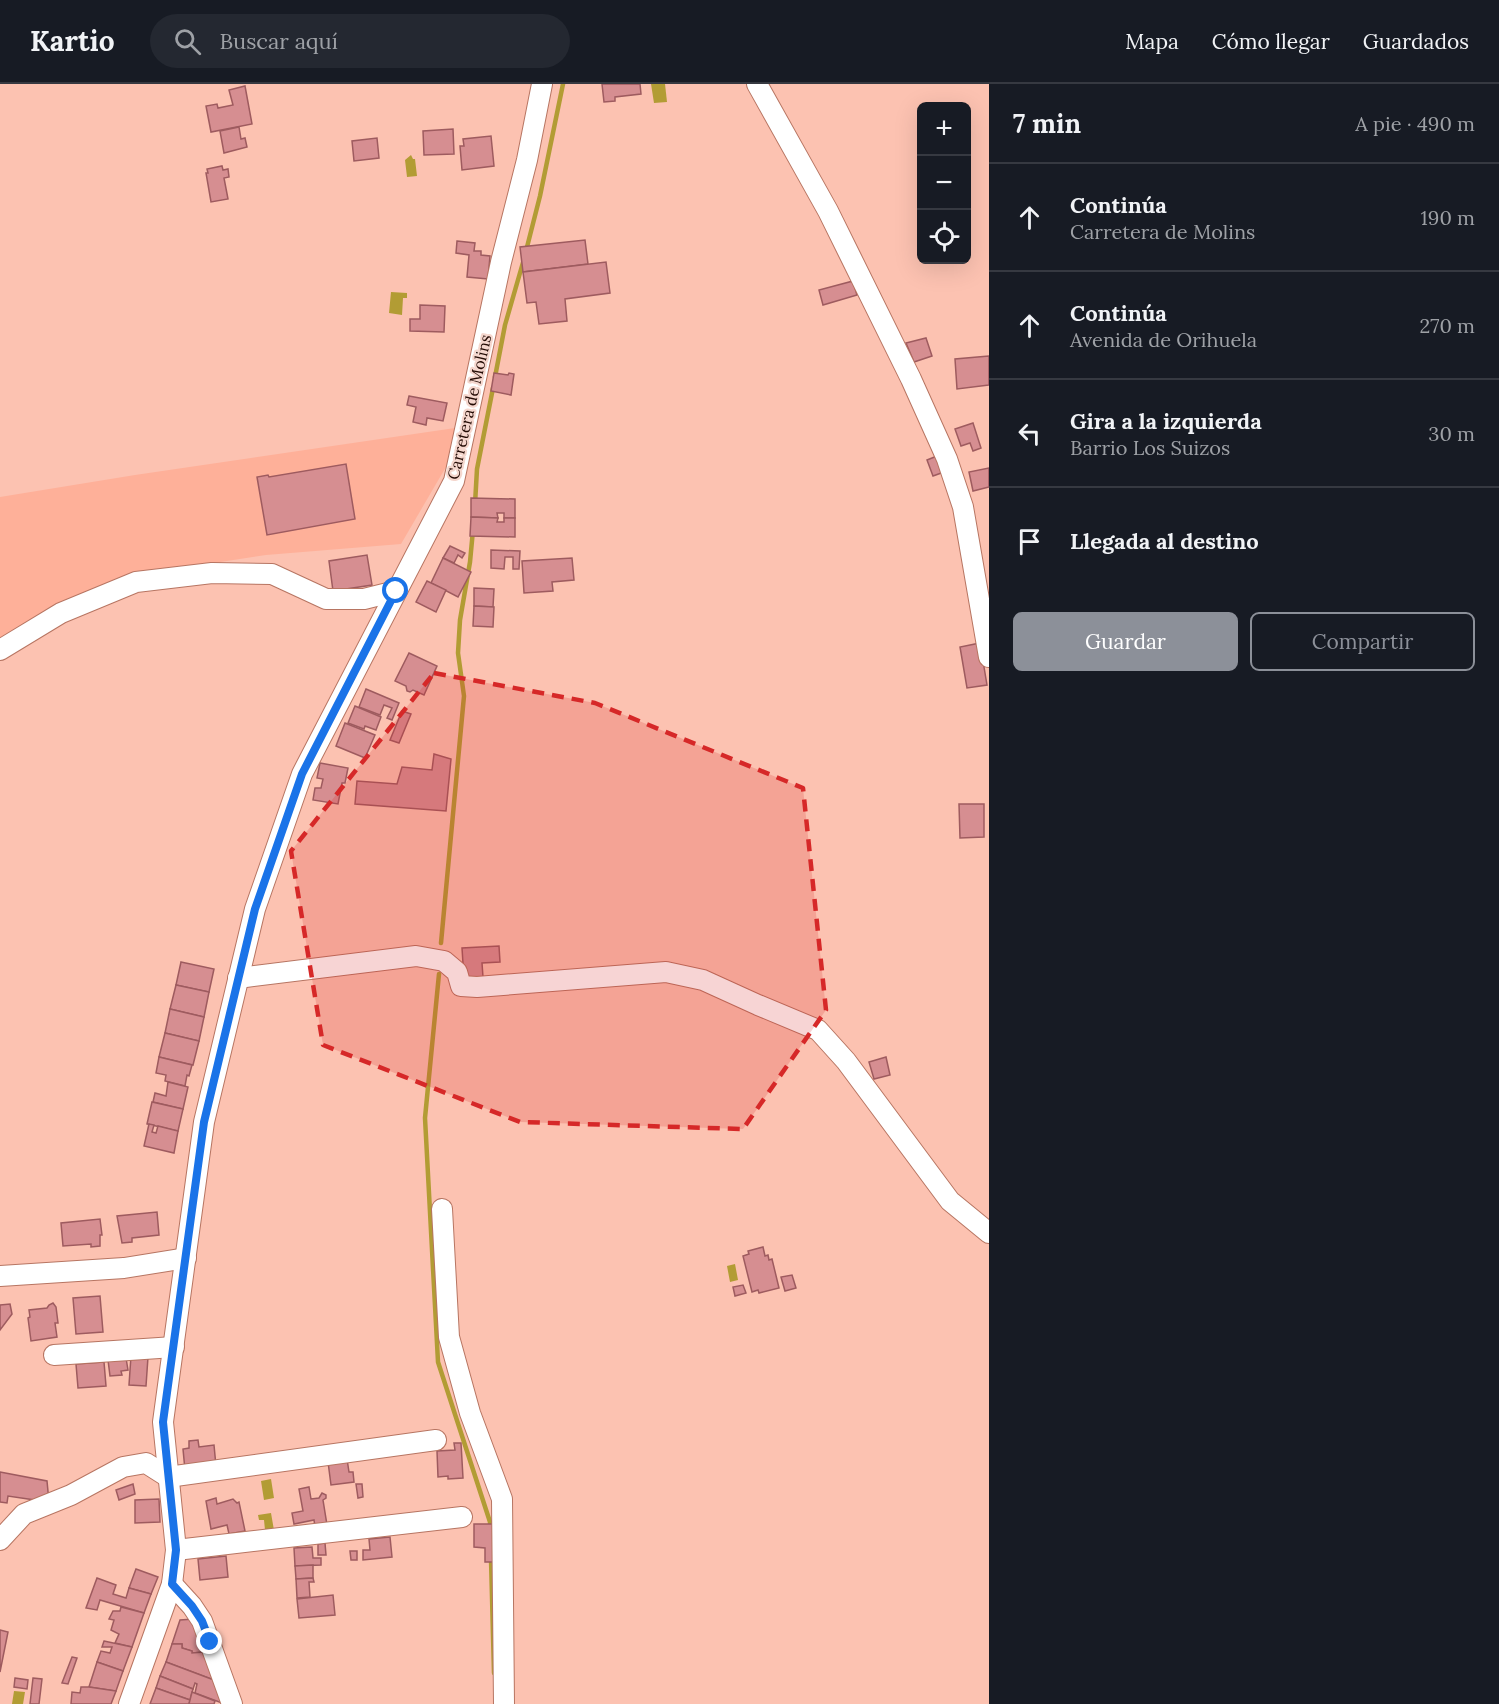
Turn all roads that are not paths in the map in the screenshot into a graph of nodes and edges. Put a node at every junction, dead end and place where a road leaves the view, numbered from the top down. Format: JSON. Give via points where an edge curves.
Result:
{"nodes":[{"id":1,"x":542,"y":84,"type":"edge"},
{"id":2,"x":757,"y":84,"type":"edge"},
{"id":3,"x":396,"y":591,"type":"junction"},
{"id":4,"x":0,"y":650,"type":"edge"},
{"id":5,"x":989,"y":657,"type":"edge"},
{"id":6,"x":238,"y":978,"type":"junction"},
{"id":7,"x":442,"y":1209,"type":"dead end"},
{"id":8,"x":989,"y":1233,"type":"edge"},
{"id":9,"x":186,"y":1258,"type":"junction"},
{"id":10,"x":0,"y":1276,"type":"edge"},
{"id":11,"x":174,"y":1347,"type":"junction"},
{"id":12,"x":54,"y":1355,"type":"dead end"},
{"id":13,"x":436,"y":1440,"type":"dead end"},
{"id":14,"x":168,"y":1477,"type":"junction"},
{"id":15,"x":462,"y":1517,"type":"dead end"},
{"id":16,"x":0,"y":1540,"type":"edge"},
{"id":17,"x":176,"y":1550,"type":"junction"},
{"id":18,"x":172,"y":1584,"type":"junction"},
{"id":19,"x":129,"y":1704,"type":"edge"},
{"id":20,"x":232,"y":1704,"type":"edge"},
{"id":21,"x":504,"y":1704,"type":"edge"}],
"edges":[{"from":1,"to":3,"type":"street","name":"Carretera de Molins","via":[[454,481]]},
{"from":2,"to":5,"type":"street","via":[[828,211],[947,459],[963,507]]},
{"from":3,"to":4,"type":"street","via":[[364,599],[326,599],[272,574],[212,573],[136,582],[61,613]]},
{"from":3,"to":6,"type":"street","name":"Carretera de Molins","via":[[302,774],[255,909]]},
{"from":6,"to":8,"type":"street","via":[[417,956],[444,961],[457,972],[461,986],[666,972],[703,980],[818,1030],[846,1061],[950,1201]]},
{"from":6,"to":9,"type":"street","name":"Carretera de Molins","via":[[204,1122]]},
{"from":7,"to":21,"type":"street","via":[[449,1337],[470,1413],[502,1499]]},
{"from":9,"to":10,"type":"street","via":[[124,1268]]},
{"from":9,"to":11,"type":"street","name":"Carretera de Molins"},
{"from":11,"to":12,"type":"street"},
{"from":11,"to":14,"type":"street","name":"Carretera de Molins","via":[[163,1422]]},
{"from":13,"to":14,"type":"street"},
{"from":14,"to":16,"type":"street","via":[[146,1463],[123,1467],[24,1515]]},
{"from":14,"to":17,"type":"street","name":"Carretera de Molins"},
{"from":15,"to":17,"type":"street"},
{"from":17,"to":18,"type":"street","name":"Carretera de Molins"},
{"from":18,"to":19,"type":"street","name":"Carretera de Molins"},
{"from":18,"to":20,"type":"street","via":[[202,1621]]}]}
